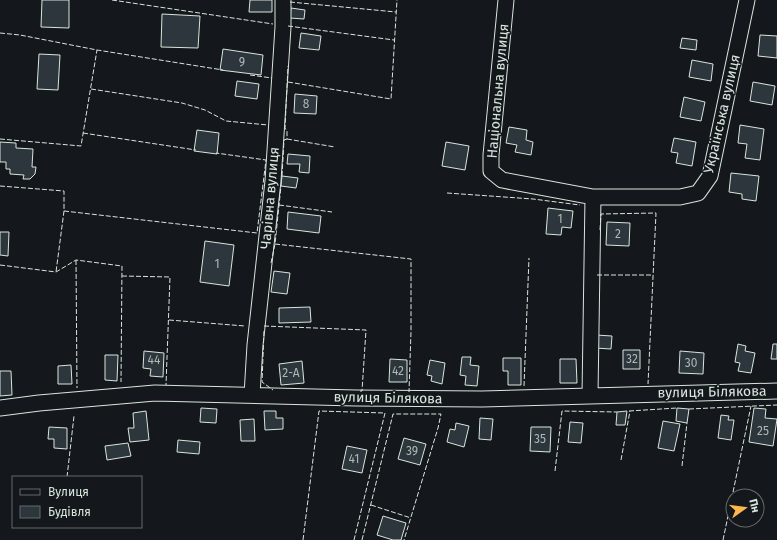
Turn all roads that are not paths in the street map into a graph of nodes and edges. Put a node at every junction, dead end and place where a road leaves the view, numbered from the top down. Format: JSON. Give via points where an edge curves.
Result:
{"nodes":[{"id":1,"x":283,"y":0,"type":"edge"},
{"id":2,"x":506,"y":0,"type":"edge"},
{"id":3,"x":747,"y":0,"type":"edge"},
{"id":4,"x":593,"y":197,"type":"junction"},
{"id":5,"x":777,"y":391,"type":"edge"},
{"id":6,"x":252,"y":395,"type":"junction"},
{"id":7,"x":590,"y":395,"type":"junction"},
{"id":8,"x":0,"y":408,"type":"edge"}],
"edges":[{"from":1,"to":6,"type":"street","name":"Чарівна вулиця","via":[[273,181]]},
{"from":2,"to":4,"type":"street","name":"Національна вулиця","via":[[491,171],[502,180]]},
{"from":3,"to":4,"type":"street","name":"Українська вулиця","via":[[710,176],[698,193],[680,197]]},
{"from":4,"to":7,"type":"street"},
{"from":5,"to":7,"type":"street","name":"вулиця Білякова"},
{"from":6,"to":7,"type":"street","name":"вулиця Білякова","via":[[482,399]]},
{"from":6,"to":8,"type":"street","name":"вулиця Білякова","via":[[155,393]]}]}
